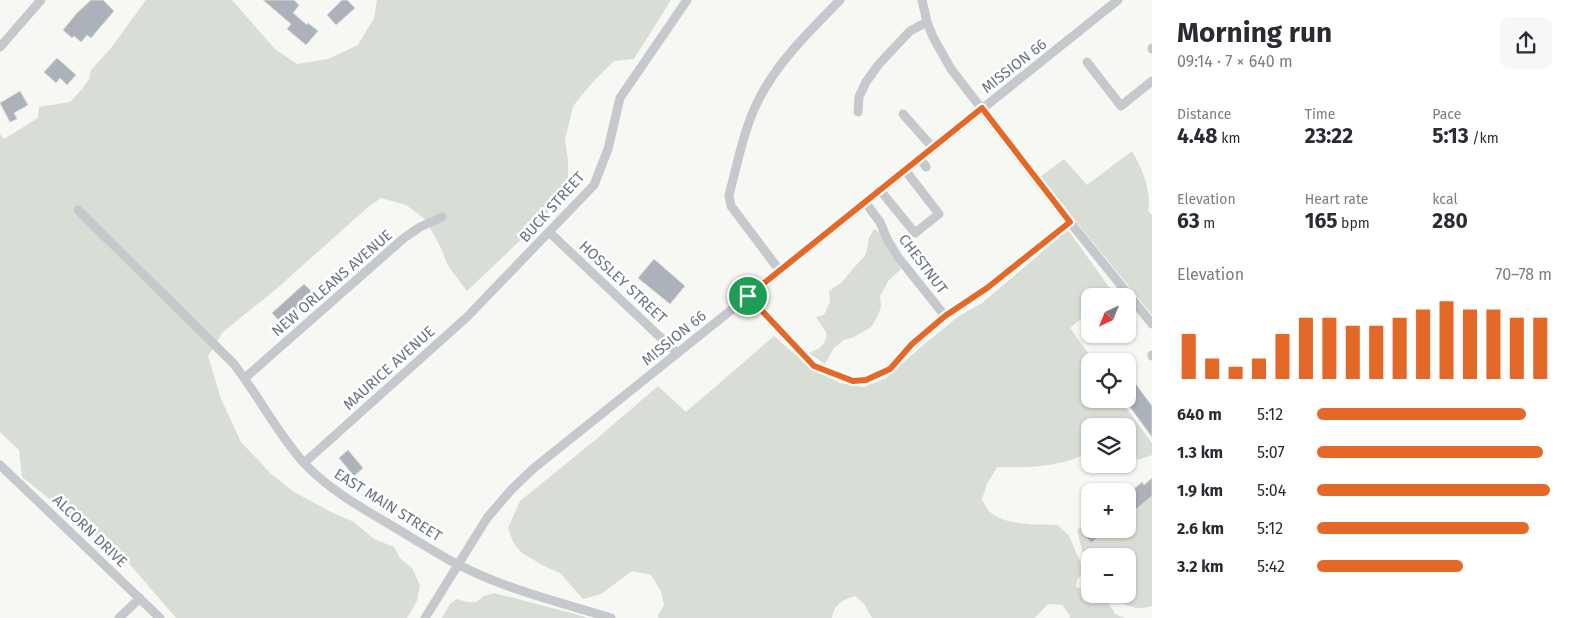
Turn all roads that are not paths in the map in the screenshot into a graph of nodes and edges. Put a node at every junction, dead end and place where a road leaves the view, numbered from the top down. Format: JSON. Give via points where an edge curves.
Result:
{"nodes":[{"id":1,"x":41,"y":0,"type":"edge"},
{"id":2,"x":686,"y":0,"type":"edge"},
{"id":3,"x":840,"y":0,"type":"edge"},
{"id":4,"x":922,"y":0,"type":"edge"},
{"id":5,"x":1118,"y":0,"type":"edge"},
{"id":6,"x":926,"y":22,"type":"junction"},
{"id":7,"x":0,"y":47,"type":"edge"},
{"id":8,"x":1087,"y":62,"type":"dead end"},
{"id":9,"x":1152,"y":81,"type":"edge"},
{"id":10,"x":982,"y":108,"type":"junction"},
{"id":11,"x":858,"y":112,"type":"dead end"},
{"id":12,"x":903,"y":114,"type":"dead end"},
{"id":13,"x":932,"y":148,"type":"junction"},
{"id":14,"x":920,"y":158,"type":"junction"},
{"id":15,"x":926,"y":167,"type":"dead end"},
{"id":16,"x":905,"y":170,"type":"junction"},
{"id":17,"x":880,"y":190,"type":"junction"},
{"id":18,"x":865,"y":202,"type":"junction"},
{"id":19,"x":78,"y":210,"type":"dead end"},
{"id":20,"x":442,"y":217,"type":"dead end"},
{"id":21,"x":1070,"y":222,"type":"junction"},
{"id":22,"x":549,"y":232,"type":"junction"},
{"id":23,"x":780,"y":271,"type":"junction"},
{"id":24,"x":491,"y":293,"type":"joint"},
{"id":25,"x":748,"y":296,"type":"junction"},
{"id":26,"x":945,"y":316,"type":"junction"},
{"id":27,"x":1152,"y":324,"type":"edge"},
{"id":28,"x":677,"y":353,"type":"junction"},
{"id":29,"x":245,"y":378,"type":"junction"},
{"id":30,"x":304,"y":463,"type":"junction"},
{"id":31,"x":0,"y":465,"type":"edge"},
{"id":32,"x":457,"y":564,"type":"junction"},
{"id":33,"x":140,"y":598,"type":"junction"},
{"id":34,"x":119,"y":618,"type":"edge"},
{"id":35,"x":160,"y":618,"type":"edge"},
{"id":36,"x":425,"y":618,"type":"edge"},
{"id":37,"x":611,"y":618,"type":"edge"}],
"edges":[{"from":1,"to":7,"type":"street"},
{"from":2,"to":22,"type":"street","name":"BUCK STREET","via":[[620,98],[608,149],[594,185]]},
{"from":3,"to":23,"type":"street","via":[[787,55],[760,97],[747,129],[729,195],[730,206]]},
{"from":4,"to":6,"type":"street"},
{"from":5,"to":10,"type":"street","name":"MISSION 66"},
{"from":6,"to":10,"type":"street","via":[[951,69]]},
{"from":6,"to":11,"type":"street","via":[[910,31],[879,64],[859,96]]},
{"from":8,"to":9,"type":"street","via":[[1121,106]]},
{"from":10,"to":13,"type":"street","name":"MISSION 66","via":[[959,133]]},
{"from":10,"to":21,"type":"street"},
{"from":12,"to":13,"type":"street"},
{"from":13,"to":14,"type":"street","name":"MISSION 66"},
{"from":14,"to":15,"type":"street"},
{"from":14,"to":16,"type":"street","name":"MISSION 66"},
{"from":16,"to":17,"type":"street","name":"MISSION 66"},
{"from":16,"to":17,"type":"street","via":[[939,214],[915,233]]},
{"from":17,"to":18,"type":"street","name":"MISSION 66"},
{"from":18,"to":23,"type":"street","name":"MISSION 66"},
{"from":18,"to":26,"type":"street","name":"CHESTNUT","via":[[880,222],[898,257]]},
{"from":19,"to":29,"type":"street","name":"EAST MAIN STREET"},
{"from":20,"to":29,"type":"street","name":"NEW ORLEANS AVENUE","via":[[404,238]]},
{"from":21,"to":26,"type":"street","via":[[987,288]]},
{"from":21,"to":27,"type":"street"},
{"from":22,"to":24,"type":"street","name":"BUCK STREET"},
{"from":22,"to":28,"type":"street","name":"HOSSLEY STREET"},
{"from":23,"to":25,"type":"street","name":"MISSION 66"},
{"from":24,"to":30,"type":"street","name":"MAURICE AVENUE"},
{"from":25,"to":26,"type":"street","via":[[814,366],[853,381],[866,380],[890,369],[912,344]]},
{"from":25,"to":28,"type":"street","name":"MISSION 66"},
{"from":28,"to":32,"type":"street","name":"MISSION 66","via":[[521,479],[495,507]]},
{"from":29,"to":30,"type":"street","name":"EAST MAIN STREET"},
{"from":30,"to":32,"type":"street","name":"EAST MAIN STREET","via":[[359,507]]},
{"from":31,"to":33,"type":"street","name":"ALCORN DRIVE"},
{"from":32,"to":36,"type":"street","name":"MISSION 66"},
{"from":32,"to":37,"type":"street","name":"EAST MAIN STREET","via":[[516,589]]},
{"from":33,"to":34,"type":"street"},
{"from":33,"to":35,"type":"street","name":"ALCORN DRIVE"}]}
